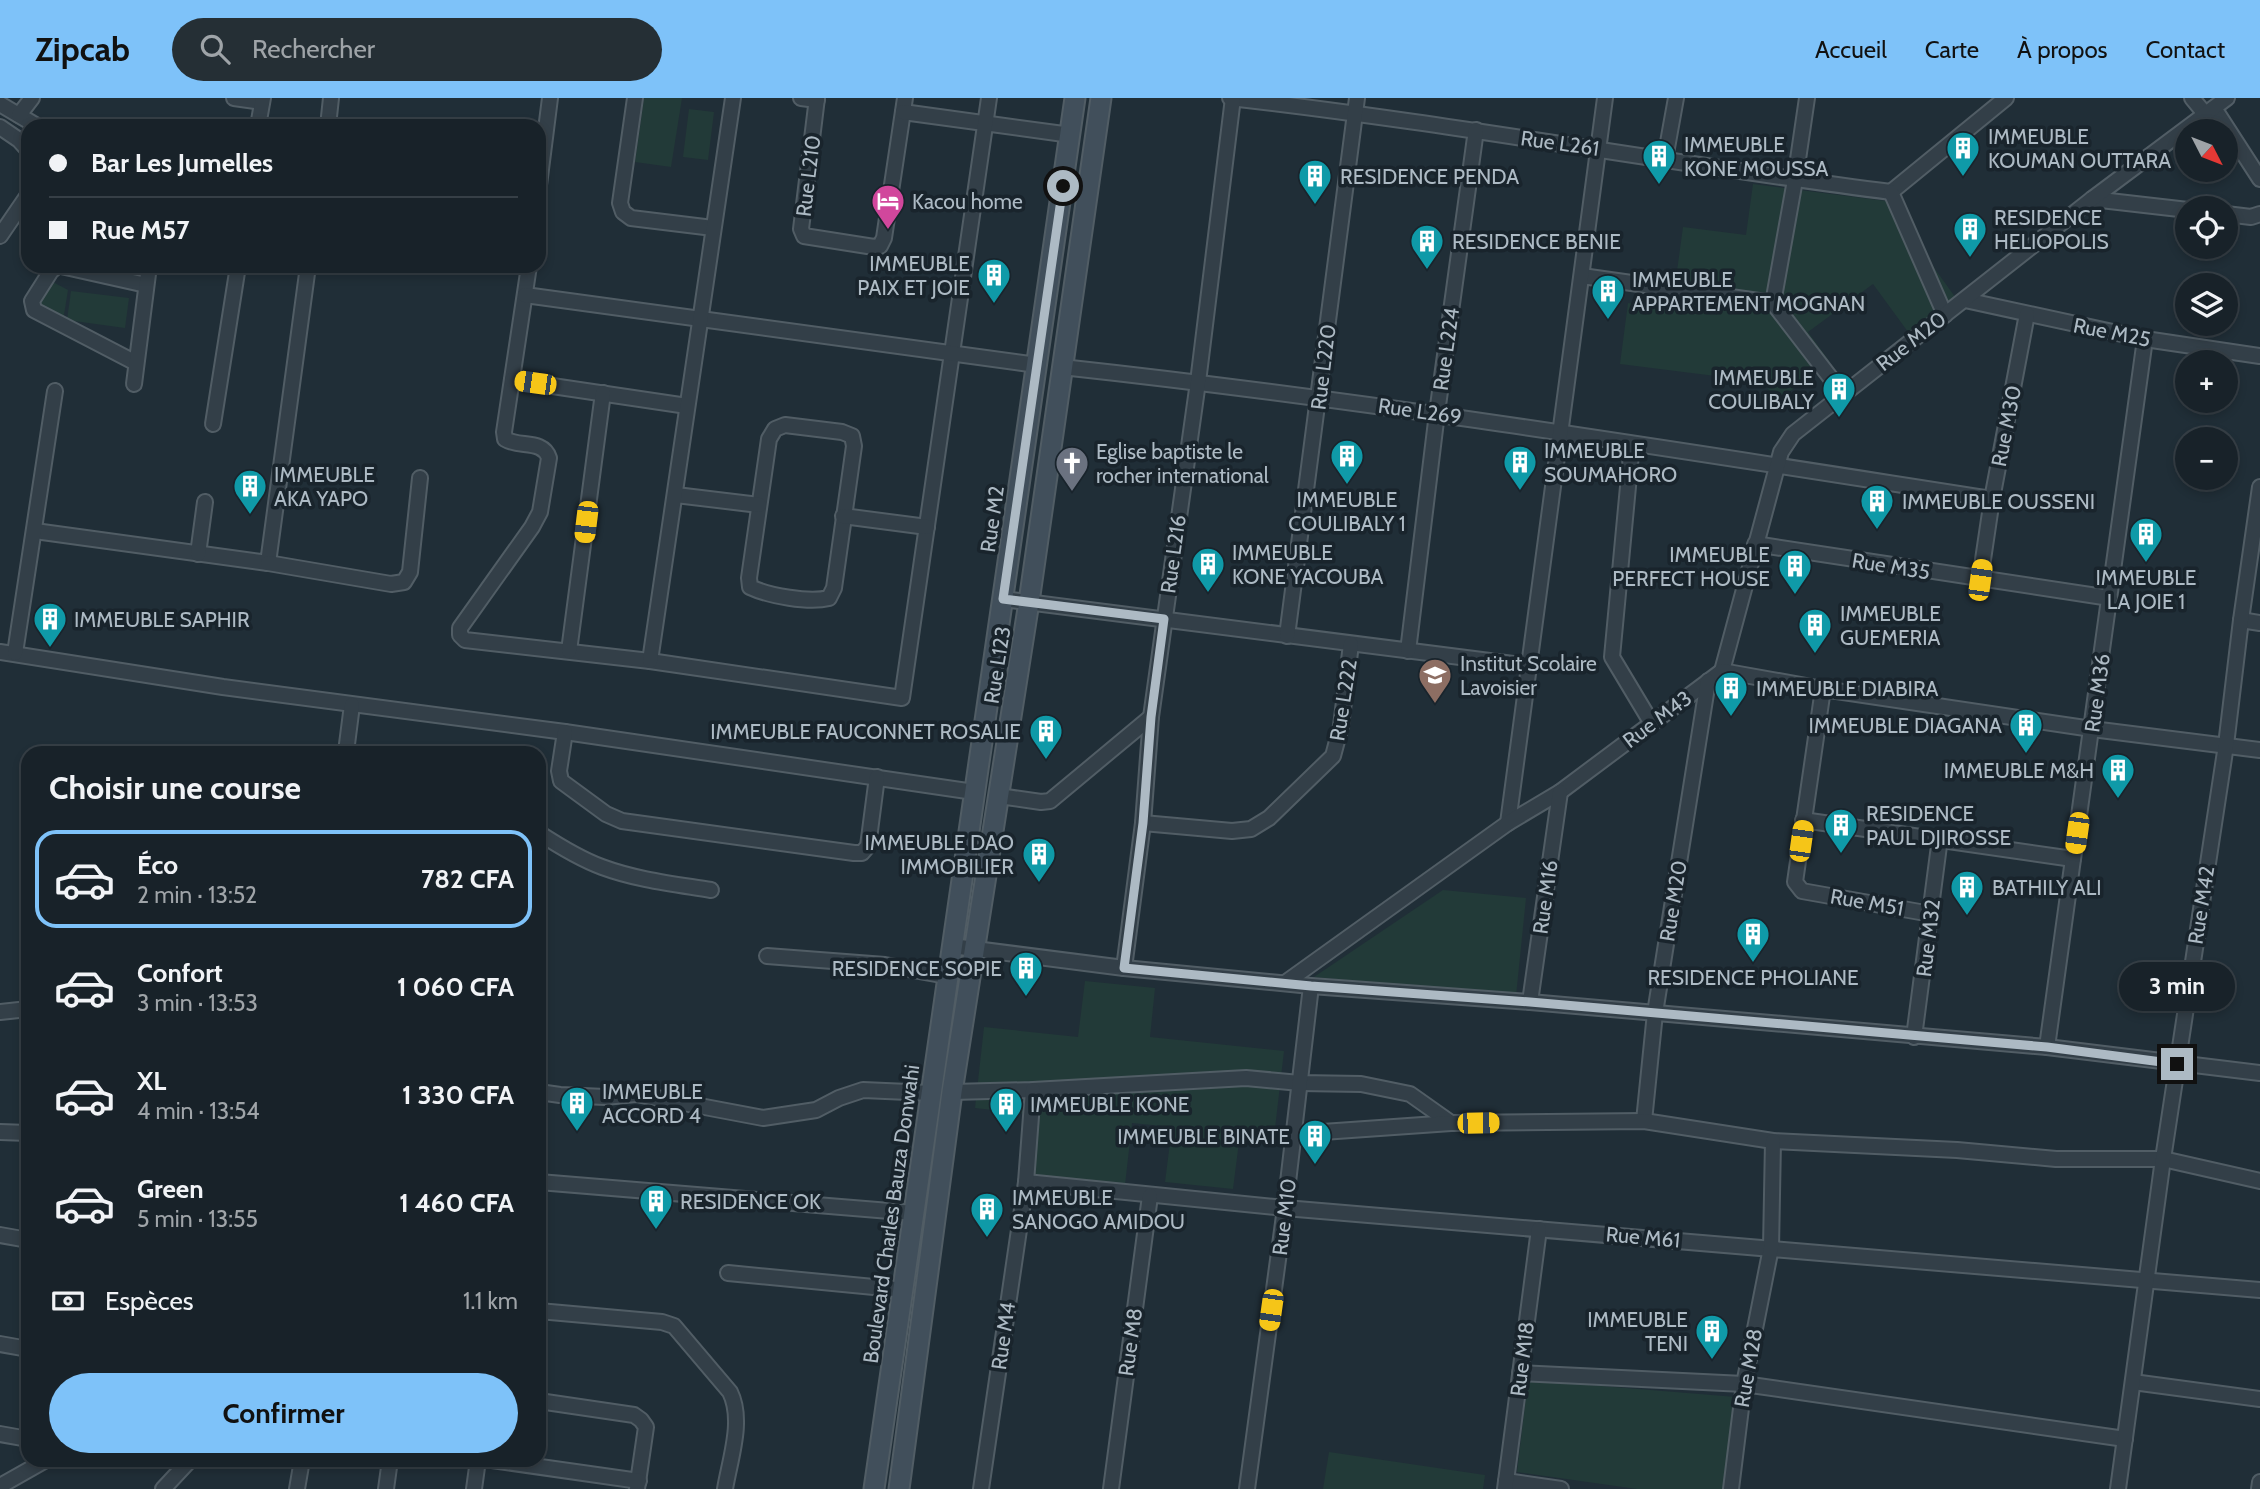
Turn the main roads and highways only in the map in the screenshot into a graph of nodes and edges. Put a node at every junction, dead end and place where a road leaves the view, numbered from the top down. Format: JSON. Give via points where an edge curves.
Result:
{"nodes":[{"id":1,"x":1075,"y":98,"type":"edge"},
{"id":2,"x":1101,"y":98,"type":"edge"},
{"id":3,"x":952,"y":946,"type":"joint"},
{"id":4,"x":976,"y":948,"type":"joint"},
{"id":5,"x":874,"y":1489,"type":"edge"},
{"id":6,"x":899,"y":1489,"type":"edge"}],
"edges":[{"from":1,"to":3,"type":"main road","name":"Rue M2"},
{"from":2,"to":4,"type":"main road","name":"Rue L123"},
{"from":3,"to":5,"type":"main road","name":"Boulevard Charles Bauza Donwahi"},
{"from":4,"to":6,"type":"main road","name":"Boulevard Charles Bauza Donwahi"}]}
